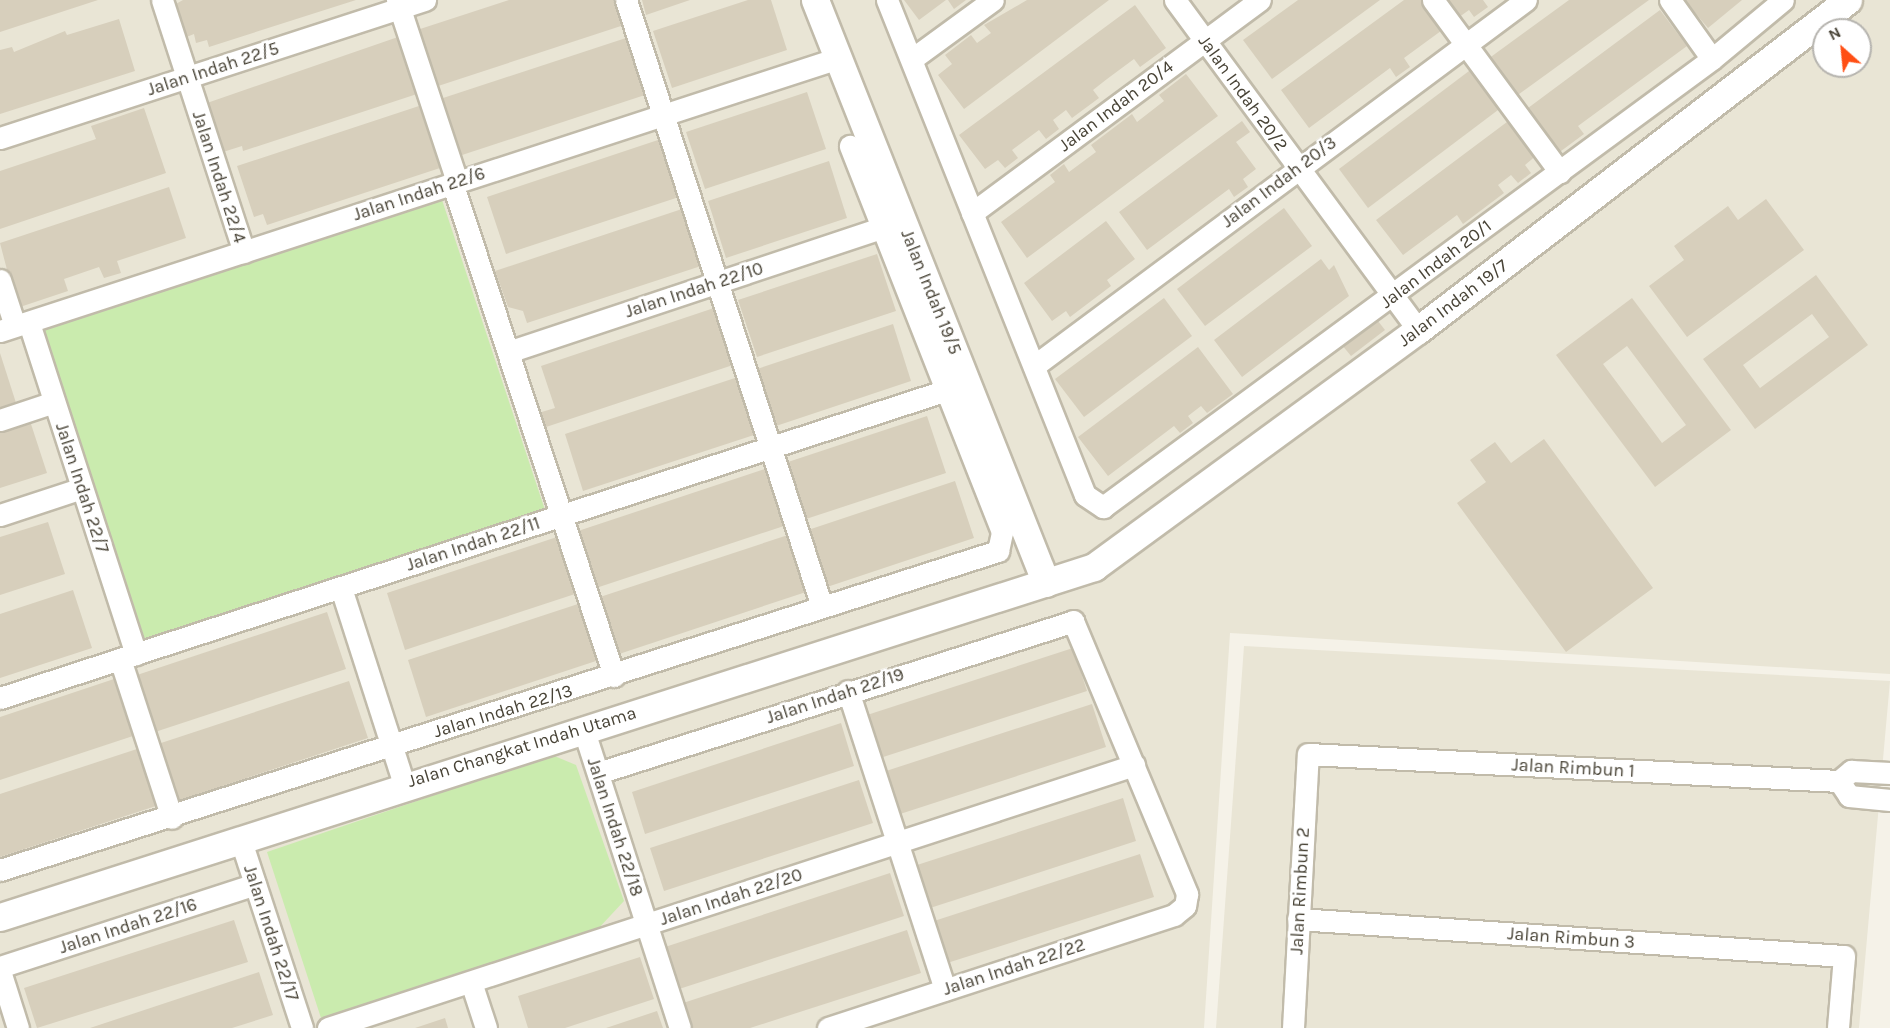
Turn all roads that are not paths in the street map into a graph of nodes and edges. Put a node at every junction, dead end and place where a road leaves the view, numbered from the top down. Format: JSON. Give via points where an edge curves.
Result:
{"nodes":[{"id":1,"x":162,"y":0,"type":"edge"},
{"id":2,"x":425,"y":0,"type":"edge"},
{"id":3,"x":626,"y":0,"type":"edge"},
{"id":4,"x":815,"y":0,"type":"edge"},
{"id":5,"x":887,"y":0,"type":"edge"},
{"id":6,"x":993,"y":0,"type":"edge"},
{"id":7,"x":1175,"y":0,"type":"edge"},
{"id":8,"x":1260,"y":0,"type":"edge"},
{"id":9,"x":1433,"y":0,"type":"edge"},
{"id":10,"x":1526,"y":0,"type":"edge"},
{"id":11,"x":1670,"y":0,"type":"edge"},
{"id":12,"x":1783,"y":0,"type":"edge"},
{"id":13,"x":1848,"y":0,"type":"edge"},
{"id":14,"x":398,"y":4,"type":"edge"},
{"id":15,"x":1205,"y":41,"type":"junction"},
{"id":16,"x":1465,"y":46,"type":"junction"},
{"id":17,"x":838,"y":58,"type":"junction"},
{"id":18,"x":1712,"y":58,"type":"junction"},
{"id":19,"x":912,"y":59,"type":"junction"},
{"id":20,"x":187,"y":77,"type":"junction"},
{"id":21,"x":664,"y":115,"type":"junction"},
{"id":22,"x":0,"y":138,"type":"edge"},
{"id":23,"x":850,"y":147,"type":"dead end"},
{"id":24,"x":1298,"y":168,"type":"junction"},
{"id":25,"x":1560,"y":172,"type":"junction"},
{"id":26,"x":454,"y":182,"type":"junction"},
{"id":27,"x":972,"y":213,"type":"junction"},
{"id":28,"x":881,"y":228,"type":"junction"},
{"id":29,"x":244,"y":252,"type":"junction"},
{"id":30,"x":0,"y":280,"type":"edge"},
{"id":31,"x":717,"y":281,"type":"junction"},
{"id":32,"x":1393,"y":296,"type":"junction"},
{"id":33,"x":15,"y":327,"type":"edge"},
{"id":34,"x":1418,"y":330,"type":"junction"},
{"id":35,"x":508,"y":352,"type":"junction"},
{"id":36,"x":1034,"y":366,"type":"junction"},
{"id":37,"x":946,"y":390,"type":"junction"},
{"id":38,"x":54,"y":402,"type":"junction"},
{"id":39,"x":0,"y":420,"type":"edge"},
{"id":40,"x":770,"y":447,"type":"junction"},
{"id":41,"x":82,"y":488,"type":"junction"},
{"id":42,"x":0,"y":515,"type":"edge"},
{"id":43,"x":561,"y":516,"type":"junction"},
{"id":44,"x":1046,"y":583,"type":"junction"},
{"id":45,"x":341,"y":588,"type":"junction"},
{"id":46,"x":822,"y":607,"type":"junction"},
{"id":47,"x":128,"y":656,"type":"junction"},
{"id":48,"x":614,"y":676,"type":"junction"},
{"id":49,"x":848,"y":692,"type":"junction"},
{"id":50,"x":0,"y":698,"type":"edge"},
{"id":51,"x":583,"y":728,"type":"junction"},
{"id":52,"x":392,"y":746,"type":"junction"},
{"id":53,"x":1308,"y":754,"type":"joint"},
{"id":54,"x":1134,"y":765,"type":"junction"},
{"id":55,"x":598,"y":773,"type":"junction"},
{"id":56,"x":1890,"y":773,"type":"edge"},
{"id":57,"x":1839,"y":781,"type":"junction"},
{"id":58,"x":404,"y":784,"type":"junction"},
{"id":59,"x":1890,"y":800,"type":"edge"},
{"id":60,"x":172,"y":818,"type":"junction"},
{"id":61,"x":240,"y":838,"type":"junction"},
{"id":62,"x":897,"y":842,"type":"junction"},
{"id":63,"x":0,"y":870,"type":"edge"},
{"id":64,"x":255,"y":884,"type":"junction"},
{"id":65,"x":0,"y":916,"type":"edge"},
{"id":66,"x":1298,"y":919,"type":"junction"},
{"id":67,"x":647,"y":924,"type":"junction"},
{"id":68,"x":0,"y":969,"type":"edge"},
{"id":69,"x":471,"y":982,"type":"junction"},
{"id":70,"x":945,"y":990,"type":"junction"},
{"id":71,"x":18,"y":1028,"type":"edge"},
{"id":72,"x":302,"y":1028,"type":"edge"},
{"id":73,"x":328,"y":1028,"type":"edge"},
{"id":74,"x":486,"y":1028,"type":"edge"},
{"id":75,"x":680,"y":1028,"type":"edge"},
{"id":76,"x":828,"y":1028,"type":"edge"},
{"id":77,"x":1293,"y":1028,"type":"edge"},
{"id":78,"x":1838,"y":1028,"type":"edge"}],
"edges":[{"from":1,"to":20,"type":"street","name":"Jalan Indah 22/4"},
{"from":2,"to":14,"type":"street","name":"Jalan Indah 22/5"},
{"from":3,"to":21,"type":"street"},
{"from":4,"to":17,"type":"street","name":"Jalan Indah 19/5"},
{"from":5,"to":19,"type":"street"},
{"from":6,"to":19,"type":"street"},
{"from":7,"to":15,"type":"street","name":"Jalan Indah 20/2"},
{"from":8,"to":15,"type":"street","name":"Jalan Indah 20/4"},
{"from":9,"to":16,"type":"street"},
{"from":10,"to":16,"type":"street","name":"Jalan Indah 20/3"},
{"from":11,"to":18,"type":"street"},
{"from":12,"to":18,"type":"street","name":"Jalan Indah 20/1"},
{"from":13,"to":34,"type":"street","name":"Jalan Indah 19/7"},
{"from":14,"to":20,"type":"street","name":"Jalan Indah 22/5"},
{"from":14,"to":26,"type":"street"},
{"from":15,"to":24,"type":"street","name":"Jalan Indah 20/2"},
{"from":15,"to":27,"type":"street","name":"Jalan Indah 20/4"},
{"from":16,"to":24,"type":"street","name":"Jalan Indah 20/3"},
{"from":16,"to":25,"type":"street"},
{"from":17,"to":21,"type":"street","name":"Jalan Indah 22/6"},
{"from":17,"to":44,"type":"street","name":"Jalan Indah 19/5"},
{"from":18,"to":25,"type":"street","name":"Jalan Indah 20/1"},
{"from":19,"to":27,"type":"street"},
{"from":20,"to":22,"type":"street","name":"Jalan Indah 22/5"},
{"from":20,"to":29,"type":"street","name":"Jalan Indah 22/4"},
{"from":21,"to":26,"type":"street","name":"Jalan Indah 22/6"},
{"from":21,"to":31,"type":"street"},
{"from":23,"to":28,"type":"street"},
{"from":24,"to":32,"type":"street","name":"Jalan Indah 20/2"},
{"from":24,"to":36,"type":"street","name":"Jalan Indah 20/3"},
{"from":25,"to":32,"type":"street","name":"Jalan Indah 20/1"},
{"from":26,"to":29,"type":"street","name":"Jalan Indah 22/6"},
{"from":26,"to":35,"type":"street"},
{"from":27,"to":36,"type":"street"},
{"from":28,"to":31,"type":"street","name":"Jalan Indah 22/10"},
{"from":28,"to":37,"type":"street"},
{"from":29,"to":33,"type":"street","name":"Jalan Indah 22/6"},
{"from":30,"to":33,"type":"street","name":"Jalan Indah 22/7"},
{"from":31,"to":35,"type":"street","name":"Jalan Indah 22/10"},
{"from":31,"to":40,"type":"street"},
{"from":32,"to":34,"type":"street","name":"Jalan Indah 20/2"},
{"from":32,"to":36,"type":"street","name":"Jalan Indah 20/1","via":[[1111,505],[1096,507],[1085,495]]},
{"from":33,"to":38,"type":"street","name":"Jalan Indah 22/7"},
{"from":34,"to":44,"type":"street","name":"Jalan Indah 19/7","via":[[1113,557]]},
{"from":35,"to":43,"type":"street"},
{"from":37,"to":40,"type":"street","name":"Jalan Indah 22/11"},
{"from":37,"to":46,"type":"street","name":"Jalan Indah 22/13","via":[[1003,546]]},
{"from":38,"to":39,"type":"street"},
{"from":38,"to":41,"type":"street","name":"Jalan Indah 22/7"},
{"from":40,"to":43,"type":"street","name":"Jalan Indah 22/11"},
{"from":40,"to":46,"type":"street"},
{"from":41,"to":42,"type":"street"},
{"from":41,"to":47,"type":"street","name":"Jalan Indah 22/7"},
{"from":43,"to":45,"type":"street","name":"Jalan Indah 22/11"},
{"from":43,"to":48,"type":"street"},
{"from":44,"to":51,"type":"street","name":"Jalan Changkat Indah Utama"},
{"from":45,"to":47,"type":"street","name":"Jalan Indah 22/11"},
{"from":45,"to":52,"type":"street"},
{"from":46,"to":48,"type":"street","name":"Jalan Indah 22/13"},
{"from":47,"to":50,"type":"street","name":"Jalan Indah 22/11"},
{"from":47,"to":60,"type":"street","name":"Jalan Indah 22/7"},
{"from":48,"to":52,"type":"street","name":"Jalan Indah 22/13"},
{"from":49,"to":54,"type":"street","name":"Jalan Indah 22/19","via":[[1073,621]]},
{"from":49,"to":55,"type":"street","name":"Jalan Indah 22/19"},
{"from":49,"to":62,"type":"street"},
{"from":51,"to":55,"type":"street","name":"Jalan Indah 22/18"},
{"from":51,"to":58,"type":"street","name":"Jalan Changkat Indah Utama"},
{"from":52,"to":58,"type":"street"},
{"from":52,"to":60,"type":"street","name":"Jalan Indah 22/13"},
{"from":53,"to":57,"type":"street","name":"Jalan Rimbun 1"},
{"from":53,"to":66,"type":"street","name":"Jalan Rimbun 2"},
{"from":54,"to":62,"type":"street","name":"Jalan Indah 22/20"},
{"from":54,"to":70,"type":"street","name":"Jalan Indah 22/22","via":[[1187,894],[1185,906],[1174,915]]},
{"from":55,"to":67,"type":"street","name":"Jalan Indah 22/18"},
{"from":56,"to":57,"type":"street","via":[[1851,771]]},
{"from":57,"to":59,"type":"street","via":[[1849,796]]},
{"from":58,"to":61,"type":"street","name":"Jalan Changkat Indah Utama"},
{"from":60,"to":63,"type":"street","name":"Jalan Indah 22/13"},
{"from":61,"to":64,"type":"street","name":"Jalan Indah 22/17"},
{"from":61,"to":65,"type":"street","name":"Jalan Changkat Indah Utama"},
{"from":62,"to":67,"type":"street","name":"Jalan Indah 22/20"},
{"from":62,"to":70,"type":"street"},
{"from":64,"to":68,"type":"street","name":"Jalan Indah 22/16"},
{"from":64,"to":72,"type":"street","name":"Jalan Indah 22/17"},
{"from":66,"to":77,"type":"street","name":"Jalan Rimbun 2"},
{"from":66,"to":78,"type":"street","name":"Jalan Rimbun 3","via":[[1844,956]]},
{"from":67,"to":69,"type":"street","name":"Jalan Indah 22/20"},
{"from":67,"to":75,"type":"street","name":"Jalan Indah 22/18"},
{"from":68,"to":71,"type":"street"},
{"from":69,"to":73,"type":"street","name":"Jalan Indah 22/20"},
{"from":69,"to":74,"type":"street"},
{"from":70,"to":76,"type":"street","name":"Jalan Indah 22/22"}]}
